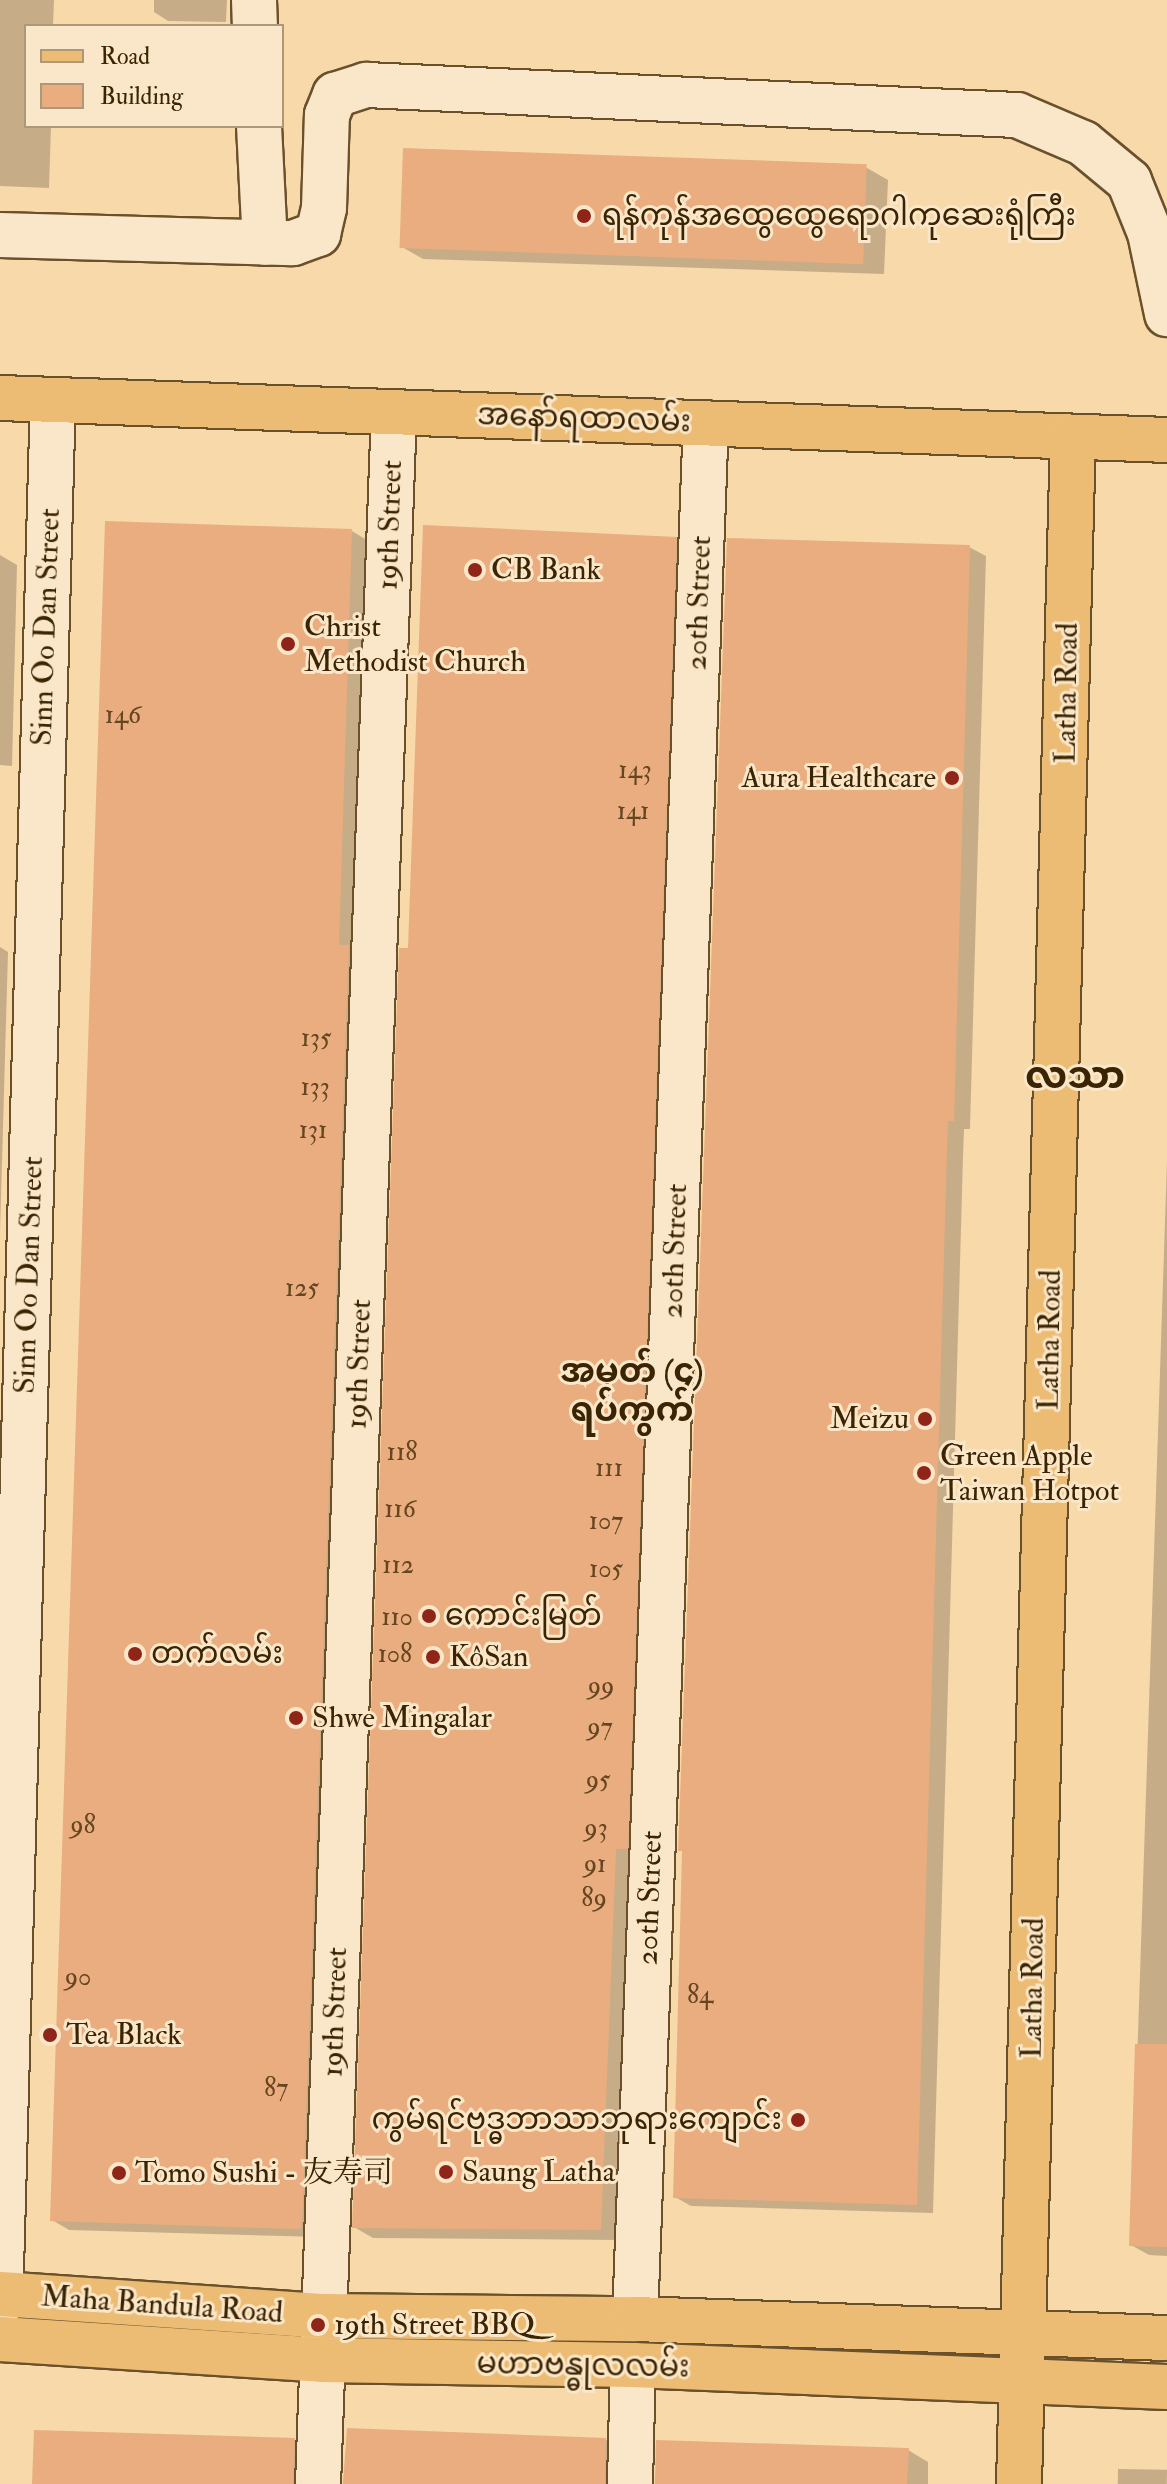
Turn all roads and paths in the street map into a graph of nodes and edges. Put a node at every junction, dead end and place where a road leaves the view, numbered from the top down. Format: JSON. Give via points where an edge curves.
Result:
{"nodes":[{"id":1,"x":254,"y":0,"type":"edge"},
{"id":2,"x":255,"y":24,"type":"edge"},
{"id":3,"x":259,"y":128,"type":"edge"},
{"id":4,"x":0,"y":235,"type":"edge"},
{"id":5,"x":265,"y":243,"type":"junction"},
{"id":6,"x":1167,"y":314,"type":"edge"},
{"id":7,"x":0,"y":398,"type":"edge"},
{"id":8,"x":53,"y":400,"type":"junction"},
{"id":9,"x":394,"y":412,"type":"junction"},
{"id":10,"x":706,"y":423,"type":"junction"},
{"id":11,"x":1073,"y":437,"type":"junction"},
{"id":12,"x":1167,"y":440,"type":"edge"},
{"id":13,"x":0,"y":2294,"type":"edge"},
{"id":14,"x":0,"y":2305,"type":"edge"},
{"id":15,"x":324,"y":2316,"type":"junction"},
{"id":16,"x":635,"y":2319,"type":"junction"},
{"id":17,"x":1024,"y":2331,"type":"junction"},
{"id":18,"x":1167,"y":2338,"type":"edge"},
{"id":19,"x":0,"y":2339,"type":"edge"},
{"id":20,"x":322,"y":2360,"type":"junction"},
{"id":21,"x":633,"y":2365,"type":"junction"},
{"id":22,"x":1024,"y":2384,"type":"junction"},
{"id":23,"x":1167,"y":2387,"type":"edge"},
{"id":24,"x":318,"y":2484,"type":"edge"},
{"id":25,"x":630,"y":2484,"type":"edge"},
{"id":26,"x":1019,"y":2484,"type":"edge"}],
"edges":[{"from":1,"to":2,"type":"street"},
{"from":3,"to":5,"type":"street"},
{"from":4,"to":5,"type":"street"},
{"from":5,"to":6,"type":"street","via":[[293,243],[318,234],[324,208],[327,115],[335,95],[366,85],[1017,115],[1083,143],[1129,181],[1150,233]]},
{"from":7,"to":8,"type":"main road","name":"အနော်ရထာလမ်း"},
{"from":8,"to":9,"type":"main road","name":"အနော်ရထာလမ်း"},
{"from":8,"to":13,"type":"street","name":"Sinn Oo Dan Street"},
{"from":9,"to":10,"type":"main road","name":"အနော်ရထာလမ်း"},
{"from":9,"to":15,"type":"street","name":"19th Street"},
{"from":10,"to":11,"type":"main road","name":"အနော်ရထာလမ်း"},
{"from":10,"to":16,"type":"street","name":"20th Street"},
{"from":11,"to":12,"type":"main road","name":"အနော်ရထာလမ်း"},
{"from":11,"to":17,"type":"main road","name":"Latha Road"},
{"from":13,"to":14,"type":"street"},
{"from":13,"to":15,"type":"main road","name":"Maha Bandula Road"},
{"from":15,"to":16,"type":"main road","name":"မဟာဗန္ဓုလလမ်း"},
{"from":15,"to":20,"type":"street","name":"19th Street"},
{"from":16,"to":17,"type":"main road","name":"မဟာဗန္ဓုလလမ်း"},
{"from":17,"to":18,"type":"main road","name":"မဟာဗန္ဓုလလမ်း"},
{"from":17,"to":22,"type":"main road","name":"Latha Road"},
{"from":19,"to":20,"type":"main road","name":"မဟာဗန္ဓုလလမ်း"},
{"from":20,"to":21,"type":"main road","name":"မဟာဗန္ဓုလလမ်း"},
{"from":20,"to":24,"type":"street"},
{"from":21,"to":22,"type":"main road","name":"မဟာဗန္ဓုလလမ်း"},
{"from":21,"to":25,"type":"street"},
{"from":22,"to":23,"type":"main road","name":"မဟာဗန္ဓုလလမ်း"},
{"from":22,"to":26,"type":"main road","name":"Latha Road"}]}
